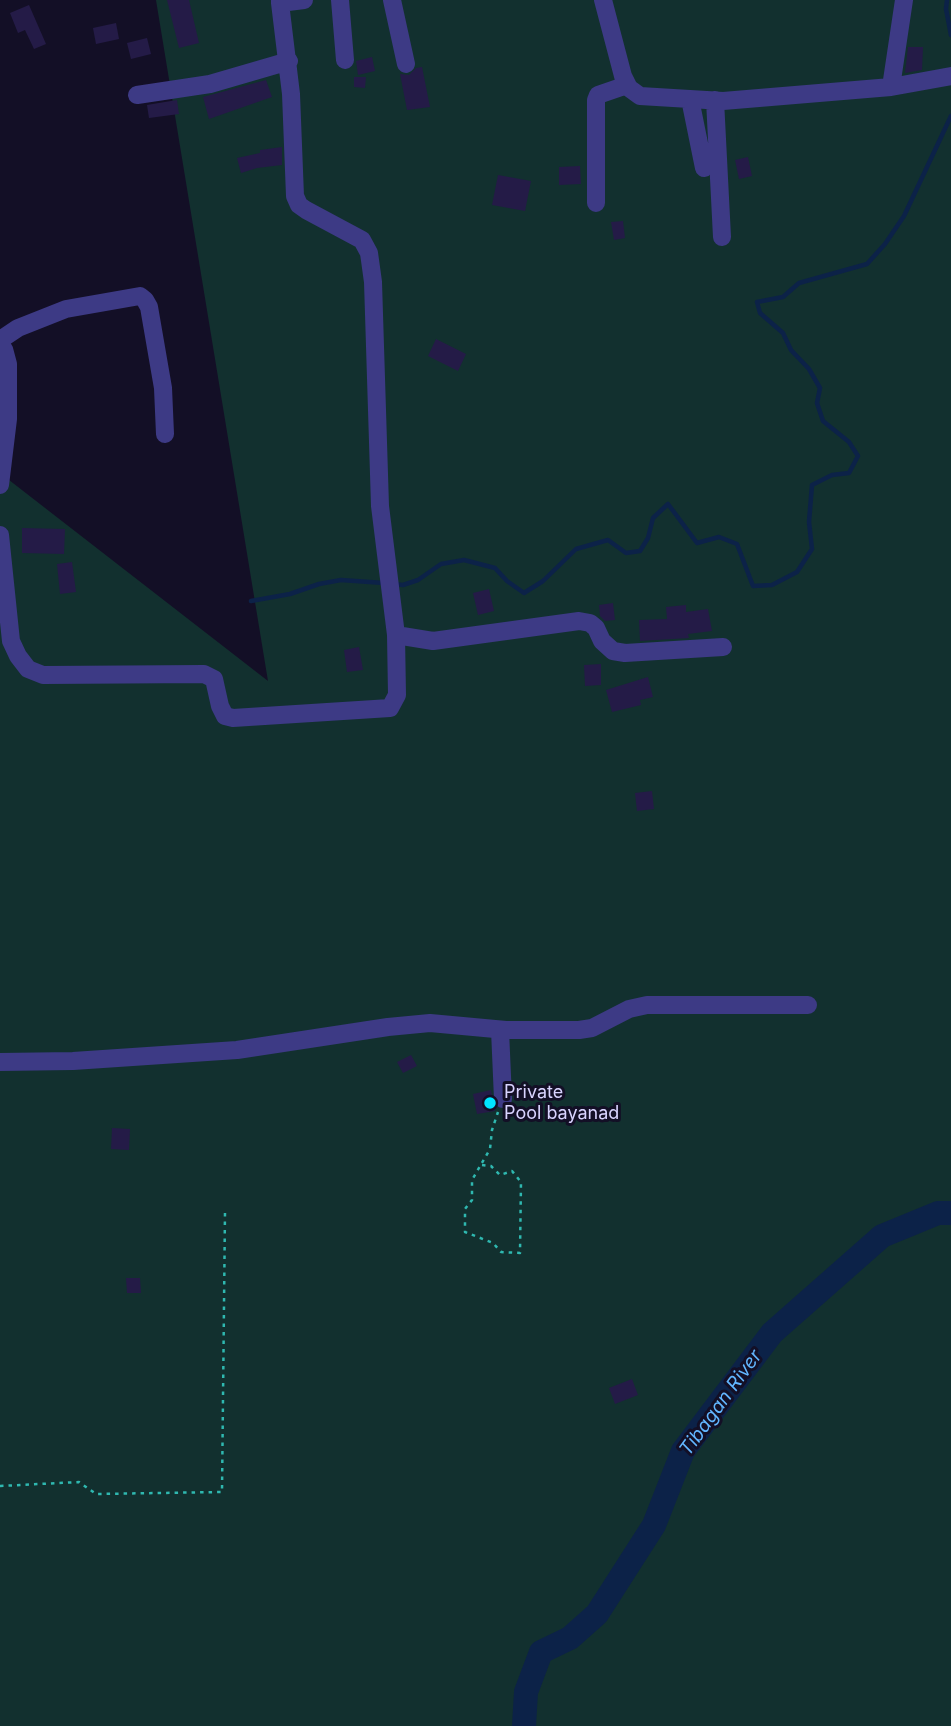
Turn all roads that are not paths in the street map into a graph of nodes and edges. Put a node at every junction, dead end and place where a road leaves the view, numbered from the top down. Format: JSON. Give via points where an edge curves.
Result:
{"nodes":[{"id":1,"x":304,"y":0,"type":"edge"},
{"id":2,"x":340,"y":0,"type":"edge"},
{"id":3,"x":392,"y":0,"type":"edge"},
{"id":4,"x":603,"y":0,"type":"edge"},
{"id":5,"x":904,"y":0,"type":"edge"},
{"id":6,"x":280,"y":1,"type":"edge"},
{"id":7,"x":345,"y":60,"type":"dead end"},
{"id":8,"x":289,"y":61,"type":"junction"},
{"id":9,"x":406,"y":64,"type":"dead end"},
{"id":10,"x":951,"y":76,"type":"edge"},
{"id":11,"x":627,"y":85,"type":"junction"},
{"id":12,"x":891,"y":87,"type":"junction"},
{"id":13,"x":137,"y":95,"type":"dead end"},
{"id":14,"x":690,"y":99,"type":"junction"},
{"id":15,"x":715,"y":100,"type":"junction"},
{"id":16,"x":704,"y":169,"type":"dead end"},
{"id":17,"x":596,"y":203,"type":"dead end"},
{"id":18,"x":722,"y":237,"type":"dead end"},
{"id":19,"x":0,"y":340,"type":"edge"},
{"id":20,"x":0,"y":347,"type":"edge"},
{"id":21,"x":165,"y":434,"type":"dead end"},
{"id":22,"x":0,"y":485,"type":"edge"},
{"id":23,"x":0,"y":534,"type":"edge"},
{"id":24,"x":396,"y":635,"type":"junction"},
{"id":25,"x":723,"y":647,"type":"dead end"},
{"id":26,"x":808,"y":1005,"type":"dead end"},
{"id":27,"x":500,"y":1030,"type":"junction"},
{"id":28,"x":0,"y":1062,"type":"edge"},
{"id":29,"x":503,"y":1099,"type":"road end"}],
"edges":[{"from":1,"to":6,"type":"street"},
{"from":2,"to":7,"type":"street"},
{"from":3,"to":9,"type":"street"},
{"from":4,"to":11,"type":"street"},
{"from":5,"to":12,"type":"street"},
{"from":6,"to":8,"type":"street"},
{"from":8,"to":13,"type":"street","via":[[210,84]]},
{"from":8,"to":24,"type":"street","via":[[299,205],[362,240],[369,253],[380,506]]},
{"from":10,"to":12,"type":"street"},
{"from":11,"to":14,"type":"street","via":[[640,96]]},
{"from":11,"to":17,"type":"street","via":[[598,95],[596,100]]},
{"from":12,"to":15,"type":"street"},
{"from":14,"to":15,"type":"street"},
{"from":14,"to":16,"type":"street"},
{"from":15,"to":18,"type":"street"},
{"from":19,"to":21,"type":"street","via":[[66,309],[140,296],[149,307],[163,388]]},
{"from":20,"to":22,"type":"street","via":[[8,364],[8,419]]},
{"from":23,"to":24,"type":"street","via":[[11,641],[28,669],[43,675],[204,674],[214,679],[220,706],[225,716],[233,718],[383,709],[390,708],[397,695]]},
{"from":24,"to":25,"type":"street","via":[[433,641],[579,621],[596,628],[613,651]]},
{"from":26,"to":27,"type":"street","via":[[647,1005],[592,1028]]},
{"from":27,"to":28,"type":"street","via":[[430,1023],[237,1050]]},
{"from":27,"to":29,"type":"street"}]}
